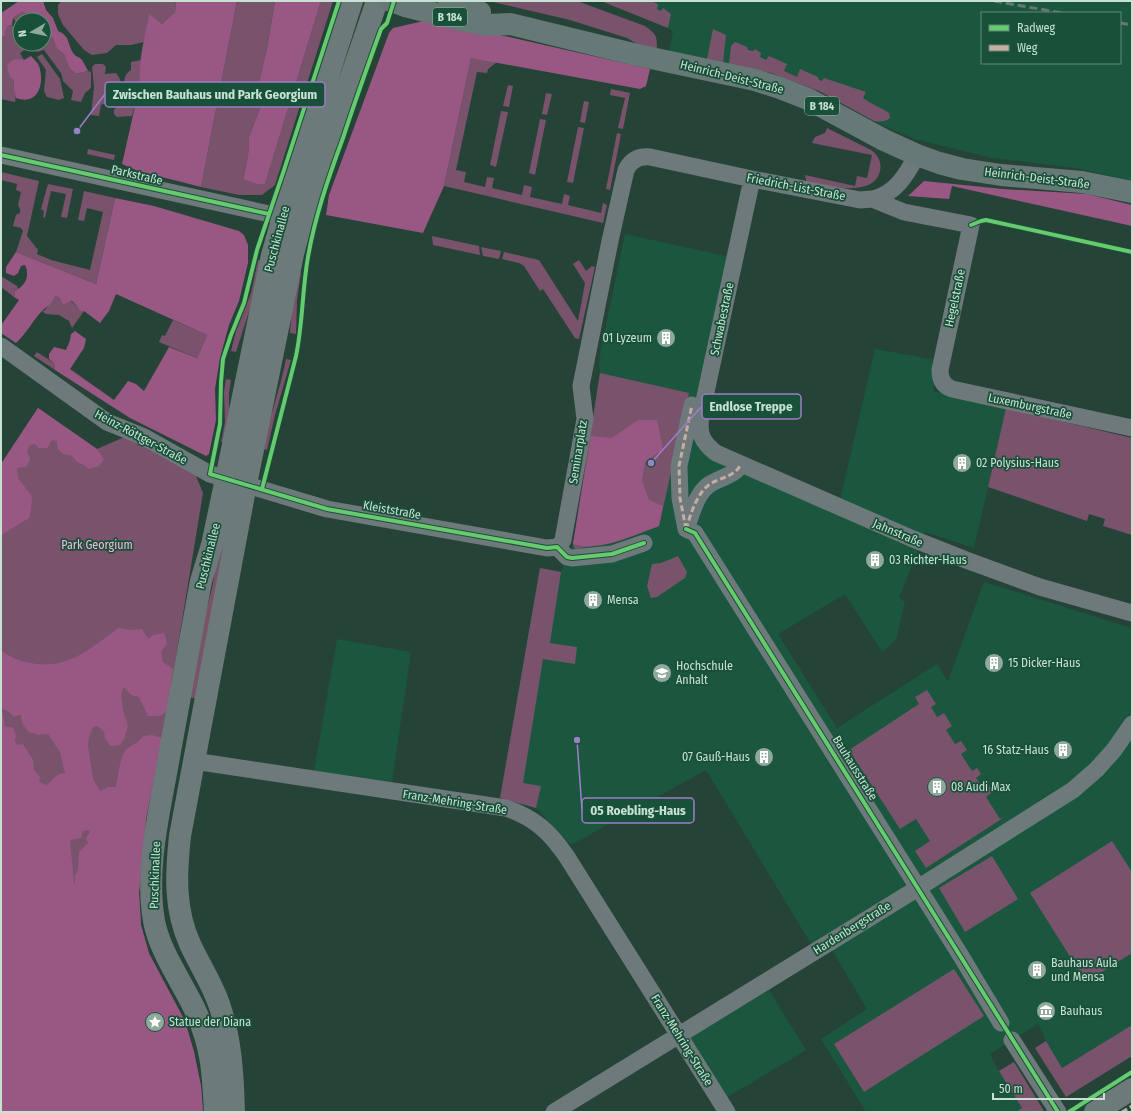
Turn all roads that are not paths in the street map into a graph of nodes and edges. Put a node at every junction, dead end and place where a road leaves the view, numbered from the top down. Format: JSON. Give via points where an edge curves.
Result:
{"nodes":[{"id":1,"x":352,"y":1,"type":"edge"},
{"id":2,"x":377,"y":1,"type":"edge"},
{"id":3,"x":391,"y":1,"type":"edge"},
{"id":4,"x":449,"y":1,"type":"edge"},
{"id":5,"x":510,"y":24,"type":"junction"},
{"id":6,"x":1,"y":155,"type":"edge"},
{"id":7,"x":917,"y":155,"type":"junction"},
{"id":8,"x":626,"y":170,"type":"joint"},
{"id":9,"x":752,"y":179,"type":"junction"},
{"id":10,"x":1132,"y":192,"type":"edge"},
{"id":11,"x":872,"y":199,"type":"junction"},
{"id":12,"x":282,"y":217,"type":"junction"},
{"id":13,"x":971,"y":225,"type":"joint"},
{"id":14,"x":1,"y":346,"type":"edge"},
{"id":15,"x":940,"y":370,"type":"joint"},
{"id":16,"x":692,"y":405,"type":"dead end"},
{"id":17,"x":1132,"y":428,"type":"edge"},
{"id":18,"x":716,"y":453,"type":"joint"},
{"id":19,"x":741,"y":464,"type":"junction"},
{"id":20,"x":236,"y":482,"type":"junction"},
{"id":21,"x":686,"y":529,"type":"junction"},
{"id":22,"x":644,"y":543,"type":"dead end"},
{"id":23,"x":557,"y":547,"type":"junction"},
{"id":24,"x":1132,"y":613,"type":"edge"},
{"id":25,"x":1132,"y":724,"type":"edge"},
{"id":26,"x":194,"y":761,"type":"junction"},
{"id":27,"x":918,"y":888,"type":"junction"},
{"id":28,"x":1001,"y":1023,"type":"dead end"},
{"id":29,"x":679,"y":1035,"type":"junction"},
{"id":30,"x":1012,"y":1040,"type":"dead end"},
{"id":31,"x":1132,"y":1089,"type":"edge"},
{"id":32,"x":215,"y":1112,"type":"edge"},
{"id":33,"x":234,"y":1112,"type":"edge"},
{"id":34,"x":554,"y":1112,"type":"edge"},
{"id":35,"x":727,"y":1112,"type":"edge"},
{"id":36,"x":1058,"y":1112,"type":"edge"},
{"id":37,"x":1096,"y":1112,"type":"edge"}],
"edges":[{"from":1,"to":12,"type":"main road","name":"Puschkinallee"},
{"from":2,"to":20,"type":"main road","name":"Puschkinallee","via":[[302,220]]},
{"from":3,"to":5,"type":"main road","name":"Heinrich-Deist-Straße","number":"B 184","via":[[465,21],[488,25]]},
{"from":4,"to":5,"type":"main road","name":"Heinrich-Deist-Straße","number":"B 184","via":[[502,18]]},
{"from":5,"to":7,"type":"main road","name":"Heinrich-Deist-Straße","number":"B 184","via":[[755,80],[794,93]]},
{"from":6,"to":12,"type":"street","name":"Parkstraße"},
{"from":7,"to":10,"type":"main road","name":"Heinrich-Deist-Straße","number":"B 184","via":[[962,169],[1082,182]]},
{"from":7,"to":11,"type":"street","via":[[896,187],[881,198]]},
{"from":8,"to":9,"type":"street","name":"Friedrich-List-Straße","via":[[632,161],[646,156]]},
{"from":8,"to":23,"type":"street","name":"Seminarplatz","via":[[581,386],[585,419],[565,532]]},
{"from":9,"to":11,"type":"street","name":"Friedrich-List-Straße","via":[[860,200]]},
{"from":9,"to":18,"type":"street","name":"Schwabestraße","via":[[700,424],[705,443]]},
{"from":11,"to":13,"type":"street","name":"Friedrich-List-Straße","via":[[904,212]]},
{"from":12,"to":20,"type":"main road","name":"Puschkinallee","via":[[269,266]]},
{"from":13,"to":15,"type":"street","name":"Hegelstraße"},
{"from":14,"to":20,"type":"street","name":"Heinz-Röttger-Straße","via":[[107,422],[144,437],[210,474]]},
{"from":15,"to":17,"type":"street","name":"Luxemburgstraße","via":[[943,382],[952,389]]},
{"from":16,"to":21,"type":"street","via":[[679,466],[680,498]]},
{"from":18,"to":19,"type":"street","name":"Jahnstraße"},
{"from":19,"to":21,"type":"street","via":[[738,471],[709,484],[698,497]]},
{"from":19,"to":24,"type":"street","name":"Jahnstraße","via":[[913,540],[1040,587]]},
{"from":20,"to":23,"type":"street","name":"Kleiststraße","via":[[346,513],[547,548]]},
{"from":20,"to":26,"type":"main road","name":"Puschkinallee"},
{"from":20,"to":32,"type":"main road","name":"Puschkinallee","via":[[201,581],[157,822],[152,887],[154,918],[159,938],[196,1011],[208,1042]]},
{"from":21,"to":27,"type":"street","name":"Bauhausstraße","via":[[695,533]]},
{"from":22,"to":23,"type":"street","via":[[612,554],[572,558],[567,557]]},
{"from":25,"to":27,"type":"street","name":"Hardenbergstraße","via":[[1114,750],[1073,790]]},
{"from":26,"to":29,"type":"street","name":"Franz-Mehring-Straße","via":[[506,808],[532,819],[558,844]]},
{"from":26,"to":33,"type":"main road","name":"Puschkinallee","via":[[180,836],[178,906],[190,944],[219,1002],[229,1038]]},
{"from":27,"to":28,"type":"street","name":"Bauhausstraße"},
{"from":27,"to":29,"type":"street","name":"Hardenbergstraße"},
{"from":29,"to":34,"type":"street","name":"Hardenbergstraße"},
{"from":29,"to":35,"type":"street","name":"Franz-Mehring-Straße"},
{"from":30,"to":36,"type":"street"},
{"from":31,"to":37,"type":"main road"}]}
